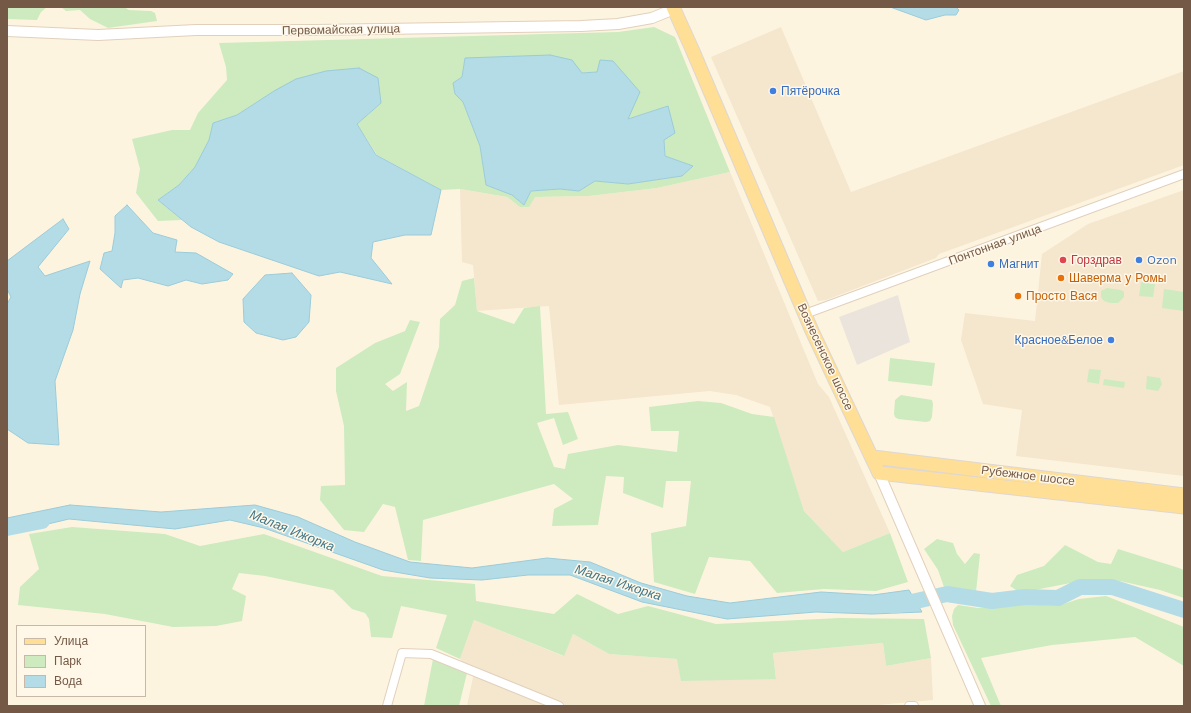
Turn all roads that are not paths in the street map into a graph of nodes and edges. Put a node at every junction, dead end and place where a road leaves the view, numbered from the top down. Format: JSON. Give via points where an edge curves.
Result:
{"nodes":[{"id":1,"x":673,"y":8,"type":"edge"},
{"id":2,"x":7,"y":32,"type":"edge"},
{"id":3,"x":1184,"y":174,"type":"edge"},
{"id":4,"x":805,"y":314,"type":"junction"},
{"id":5,"x":873,"y":457,"type":"junction"},
{"id":6,"x":879,"y":473,"type":"junction"},
{"id":7,"x":1184,"y":495,"type":"edge"},
{"id":8,"x":1184,"y":507,"type":"edge"},
{"id":9,"x":387,"y":706,"type":"edge"},
{"id":10,"x":559,"y":706,"type":"edge"},
{"id":11,"x":909,"y":706,"type":"edge"},
{"id":12,"x":914,"y":706,"type":"edge"},
{"id":13,"x":978,"y":706,"type":"edge"}],
"edges":[{"from":1,"to":2,"type":"street","name":"Первомайская улица","via":[[652,18],[581,26],[196,30],[98,35]]},
{"from":1,"to":4,"type":"main road","name":"Вознесенское шоссе"},
{"from":3,"to":4,"type":"street","name":"Понтонная улица"},
{"from":4,"to":5,"type":"main road","name":"Вознесенское шоссе"},
{"from":5,"to":6,"type":"main road","name":"Вознесенское шоссе"},
{"from":5,"to":7,"type":"main road","name":"Рубежное шоссе"},
{"from":6,"to":8,"type":"main road","name":"Рубежное шоссе"},
{"from":6,"to":13,"type":"street","name":"Вознесенское шоссе"},
{"from":9,"to":10,"type":"street","via":[[402,653],[431,654]]},
{"from":11,"to":12,"type":"street"}]}
